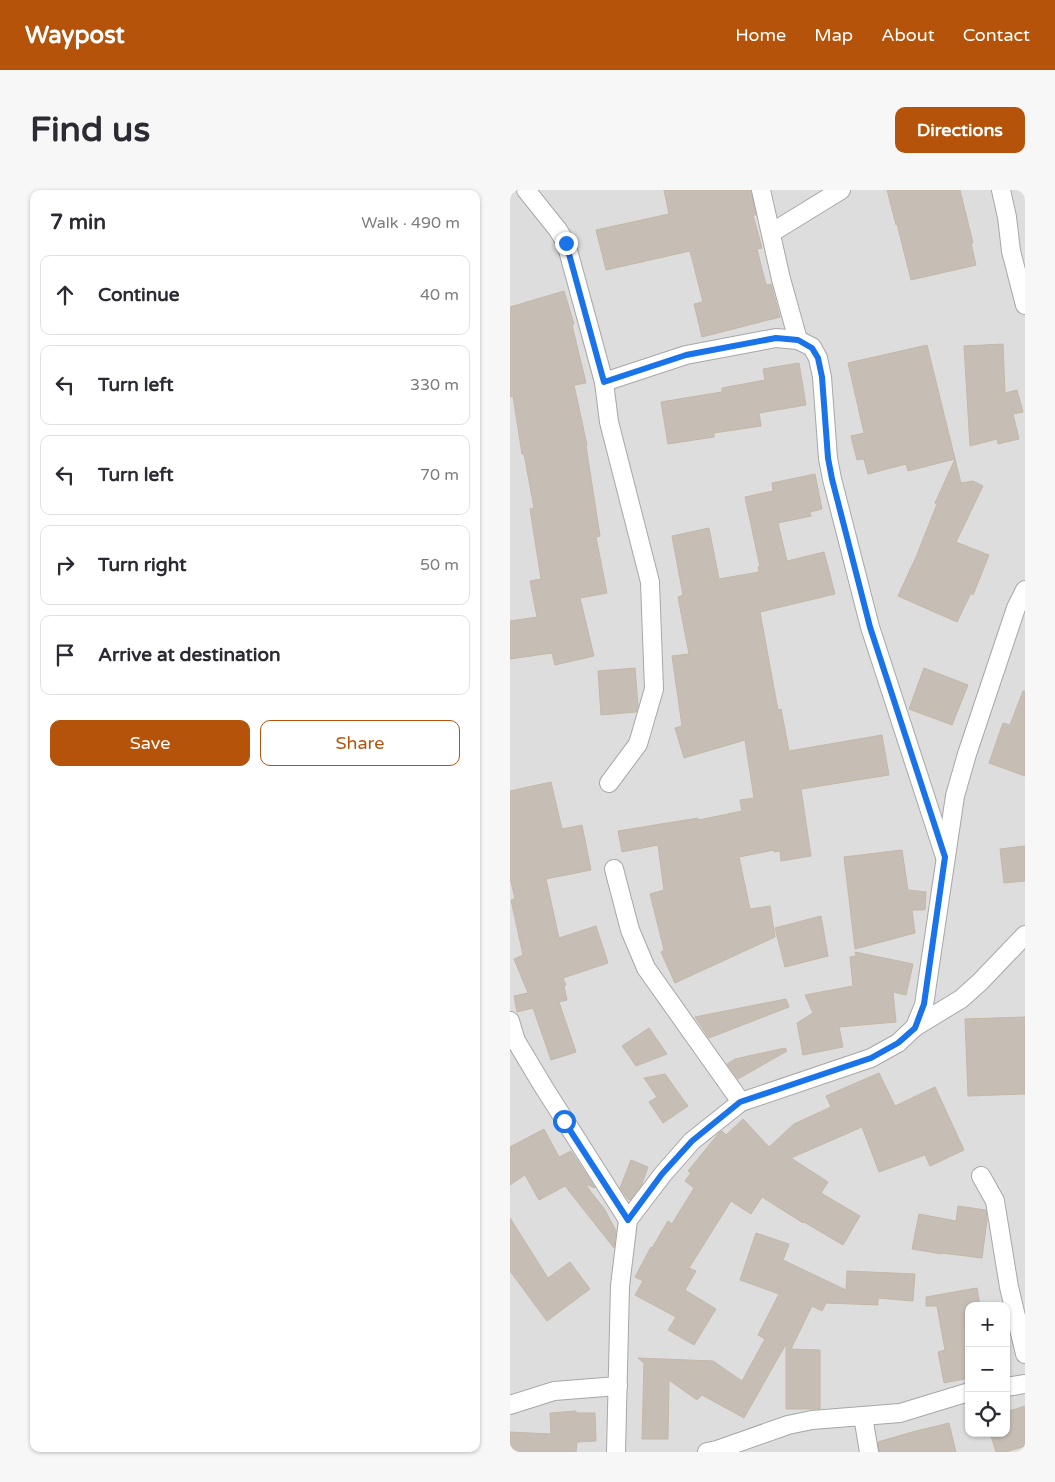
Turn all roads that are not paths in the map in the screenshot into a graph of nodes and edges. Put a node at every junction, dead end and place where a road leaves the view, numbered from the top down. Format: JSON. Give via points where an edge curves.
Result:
{"nodes":[{"id":1,"x":526,"y":190,"type":"edge"},
{"id":2,"x":761,"y":190,"type":"edge"},
{"id":3,"x":841,"y":190,"type":"edge"},
{"id":4,"x":1001,"y":190,"type":"edge"},
{"id":5,"x":771,"y":233,"type":"junction"},
{"id":6,"x":1019,"y":256,"type":"edge"},
{"id":7,"x":1025,"y":305,"type":"edge"},
{"id":8,"x":798,"y":340,"type":"junction"},
{"id":9,"x":604,"y":382,"type":"junction"},
{"id":10,"x":1025,"y":590,"type":"edge"},
{"id":11,"x":609,"y":783,"type":"dead end"},
{"id":12,"x":945,"y":857,"type":"junction"},
{"id":13,"x":614,"y":869,"type":"dead end"},
{"id":14,"x":1025,"y":935,"type":"edge"},
{"id":15,"x":510,"y":1021,"type":"edge"},
{"id":16,"x":915,"y":1028,"type":"junction"},
{"id":17,"x":740,"y":1102,"type":"junction"},
{"id":18,"x":981,"y":1176,"type":"dead end"},
{"id":19,"x":628,"y":1220,"type":"junction"},
{"id":20,"x":1025,"y":1354,"type":"edge"},
{"id":21,"x":1025,"y":1384,"type":"edge"},
{"id":22,"x":618,"y":1386,"type":"junction"},
{"id":23,"x":1010,"y":1386,"type":"edge"},
{"id":24,"x":965,"y":1393,"type":"edge"},
{"id":25,"x":510,"y":1405,"type":"edge"},
{"id":26,"x":863,"y":1416,"type":"junction"},
{"id":27,"x":616,"y":1452,"type":"edge"},
{"id":28,"x":707,"y":1452,"type":"edge"},
{"id":29,"x":870,"y":1452,"type":"edge"}],
"edges":[{"from":1,"to":9,"type":"street","via":[[566,243]]},
{"from":2,"to":5,"type":"street"},
{"from":3,"to":5,"type":"street"},
{"from":4,"to":6,"type":"street"},
{"from":5,"to":8,"type":"street"},
{"from":6,"to":7,"type":"street"},
{"from":8,"to":9,"type":"street","via":[[776,338],[686,355]]},
{"from":8,"to":12,"type":"street","via":[[812,348],[818,358],[832,479],[870,627]]},
{"from":9,"to":11,"type":"street","via":[[609,422],[650,582],[654,689],[638,744]]},
{"from":10,"to":12,"type":"street","via":[[966,754]]},
{"from":12,"to":16,"type":"street","via":[[924,1004]]},
{"from":13,"to":17,"type":"street","via":[[630,930],[646,968]]},
{"from":14,"to":16,"type":"street","via":[[961,999]]},
{"from":15,"to":19,"type":"street","via":[[516,1041],[542,1086]]},
{"from":16,"to":17,"type":"street","via":[[898,1043],[871,1058]]},
{"from":17,"to":19,"type":"street","via":[[692,1141],[662,1174]]},
{"from":18,"to":20,"type":"street","via":[[995,1201],[1009,1287]]},
{"from":19,"to":22,"type":"street","via":[[620,1286]]},
{"from":21,"to":23,"type":"street"},
{"from":22,"to":25,"type":"street","via":[[554,1392]]},
{"from":22,"to":27,"type":"street"},
{"from":24,"to":26,"type":"street","via":[[900,1412]]},
{"from":26,"to":28,"type":"street","via":[[788,1425]]},
{"from":26,"to":29,"type":"street"}]}
